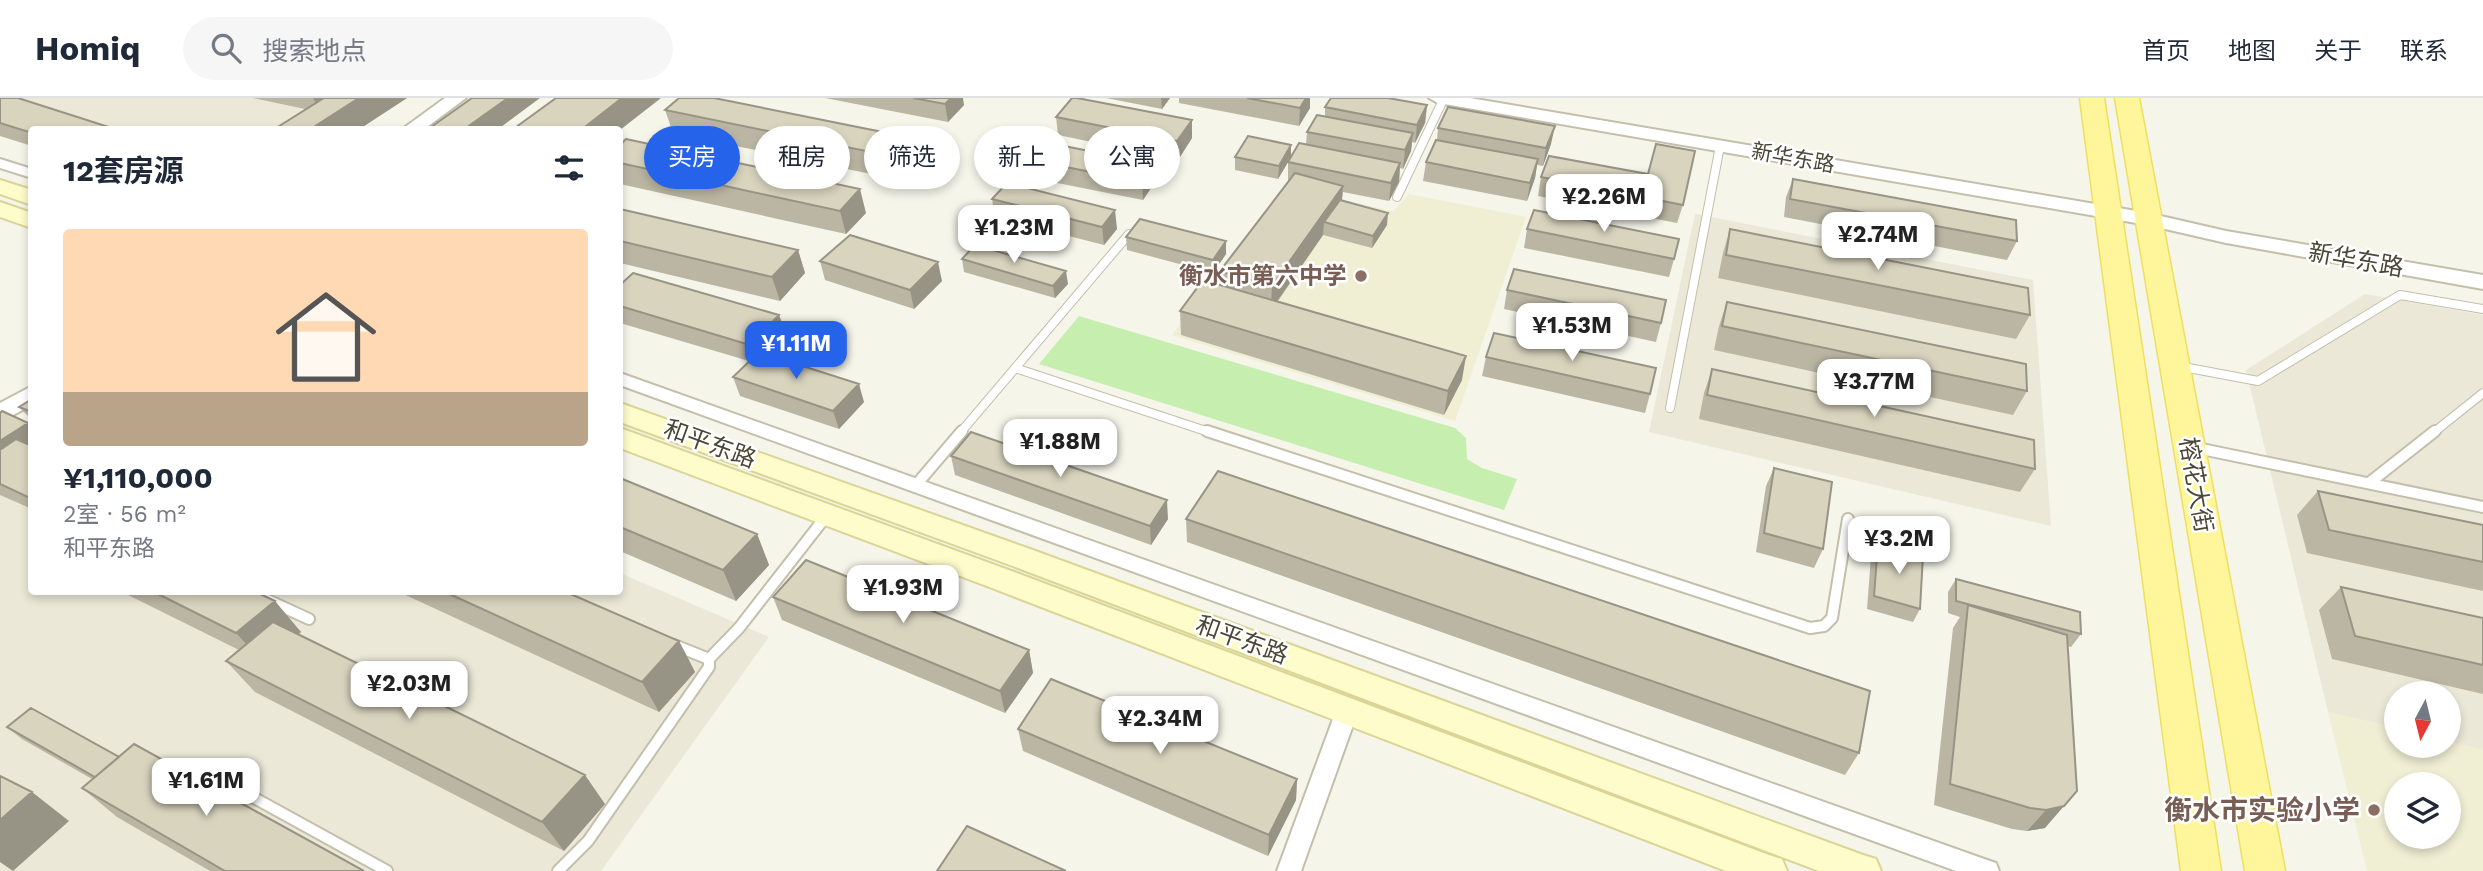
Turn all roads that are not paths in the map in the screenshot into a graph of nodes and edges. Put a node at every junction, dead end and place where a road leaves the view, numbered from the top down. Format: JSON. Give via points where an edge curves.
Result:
{"nodes":[{"id":1,"x":457,"y":98,"type":"edge"},
{"id":2,"x":1438,"y":98,"type":"edge"},
{"id":3,"x":1443,"y":98,"type":"edge"},
{"id":4,"x":2092,"y":98,"type":"edge"},
{"id":5,"x":2127,"y":98,"type":"edge"},
{"id":6,"x":416,"y":126,"type":"edge"},
{"id":7,"x":1720,"y":146,"type":"junction"},
{"id":8,"x":0,"y":163,"type":"edge"},
{"id":9,"x":28,"y":173,"type":"edge"},
{"id":10,"x":0,"y":187,"type":"edge"},
{"id":11,"x":28,"y":197,"type":"edge"},
{"id":12,"x":1397,"y":197,"type":"dead end"},
{"id":13,"x":0,"y":209,"type":"edge"},
{"id":14,"x":2109,"y":212,"type":"junction"},
{"id":15,"x":2148,"y":219,"type":"junction"},
{"id":16,"x":28,"y":220,"type":"edge"},
{"id":17,"x":1129,"y":234,"type":"edge"},
{"id":18,"x":2483,"y":272,"type":"edge"},
{"id":19,"x":2483,"y":282,"type":"edge"},
{"id":20,"x":2483,"y":309,"type":"edge"},
{"id":21,"x":2174,"y":365,"type":"junction"},
{"id":22,"x":1014,"y":368,"type":"junction"},
{"id":23,"x":623,"y":380,"type":"edge"},
{"id":24,"x":2483,"y":393,"type":"edge"},
{"id":25,"x":28,"y":397,"type":"edge"},
{"id":26,"x":1670,"y":408,"type":"dead end"},
{"id":27,"x":623,"y":413,"type":"edge"},
{"id":28,"x":0,"y":415,"type":"edge"},
{"id":29,"x":623,"y":439,"type":"edge"},
{"id":30,"x":2189,"y":446,"type":"junction"},
{"id":31,"x":2370,"y":483,"type":"junction"},
{"id":32,"x":916,"y":485,"type":"junction"},
{"id":33,"x":2483,"y":507,"type":"edge"},
{"id":34,"x":827,"y":515,"type":"junction"},
{"id":35,"x":1848,"y":519,"type":"dead end"},
{"id":36,"x":257,"y":595,"type":"edge"},
{"id":37,"x":309,"y":619,"type":"dead end"},
{"id":38,"x":659,"y":638,"type":"edge"},
{"id":39,"x":709,"y":659,"type":"junction"},
{"id":40,"x":1347,"y":711,"type":"junction"},
{"id":41,"x":198,"y":767,"type":"dead end"},
{"id":42,"x":387,"y":871,"type":"edge"},
{"id":43,"x":558,"y":871,"type":"edge"},
{"id":44,"x":1289,"y":871,"type":"edge"},
{"id":45,"x":1769,"y":871,"type":"edge"},
{"id":46,"x":1863,"y":871,"type":"edge"},
{"id":47,"x":1987,"y":871,"type":"edge"},
{"id":48,"x":2201,"y":871,"type":"edge"},
{"id":49,"x":2265,"y":871,"type":"edge"}],
"edges":[{"from":1,"to":6,"type":"street"},
{"from":2,"to":3,"type":"street","name":"新华东路"},
{"from":3,"to":7,"type":"street","name":"新华东路"},
{"from":3,"to":12,"type":"lane"},
{"from":4,"to":14,"type":"main road","name":"榕花大街"},
{"from":5,"to":15,"type":"main road","name":"榕花大街"},
{"from":7,"to":14,"type":"street","name":"新华东路"},
{"from":7,"to":26,"type":"lane"},
{"from":8,"to":9,"type":"street"},
{"from":10,"to":11,"type":"main road"},
{"from":13,"to":16,"type":"main road"},
{"from":14,"to":15,"type":"street","name":"新华东路"},
{"from":14,"to":48,"type":"main road","name":"榕花大街"},
{"from":15,"to":18,"type":"street","name":"新华东路","via":[[2224,227]]},
{"from":15,"to":19,"type":"street","name":"新华东路"},
{"from":15,"to":21,"type":"main road","name":"榕花大街"},
{"from":17,"to":22,"type":"lane"},
{"from":20,"to":21,"type":"lane","via":[[2400,295],[2258,382]]},
{"from":21,"to":30,"type":"main road","name":"榕花大街"},
{"from":22,"to":32,"type":"lane"},
{"from":22,"to":35,"type":"lane","via":[[1810,628],[1824,626],[1832,618]]},
{"from":23,"to":32,"type":"street"},
{"from":24,"to":31,"type":"lane"},
{"from":25,"to":28,"type":"street"},
{"from":27,"to":46,"type":"main road","name":"和平东路"},
{"from":29,"to":34,"type":"main road","name":"和平东路"},
{"from":30,"to":31,"type":"lane"},
{"from":30,"to":49,"type":"main road","name":"榕花大街"},
{"from":31,"to":33,"type":"lane"},
{"from":32,"to":47,"type":"street"},
{"from":34,"to":39,"type":"lane","via":[[739,628]]},
{"from":34,"to":40,"type":"main road","name":"和平东路"},
{"from":36,"to":37,"type":"lane"},
{"from":38,"to":39,"type":"lane"},
{"from":39,"to":43,"type":"lane","via":[[700,682],[588,841]]},
{"from":40,"to":44,"type":"street"},
{"from":40,"to":45,"type":"main road","name":"和平东路"},
{"from":41,"to":42,"type":"lane"}]}
